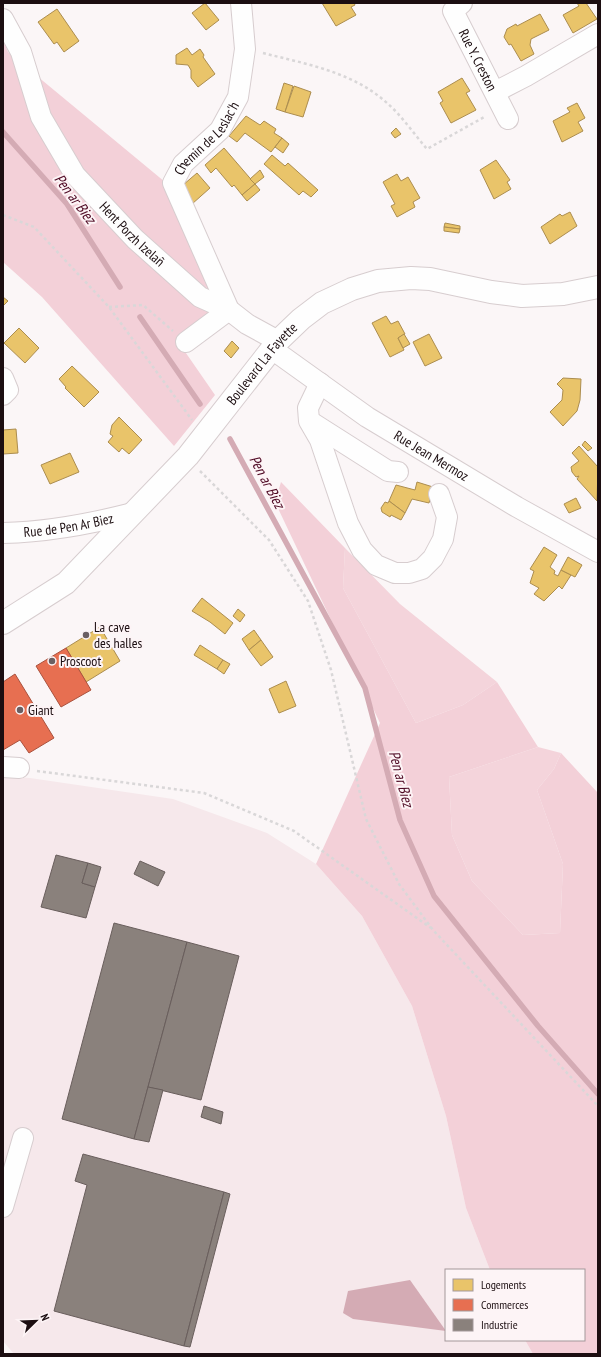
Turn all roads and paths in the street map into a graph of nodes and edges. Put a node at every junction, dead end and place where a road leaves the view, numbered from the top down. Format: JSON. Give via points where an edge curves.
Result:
{"nodes":[{"id":1,"x":240,"y":3,"type":"edge"},
{"id":2,"x":462,"y":3,"type":"edge"},
{"id":3,"x":3,"y":19,"type":"edge"},
{"id":4,"x":598,"y":34,"type":"edge"},
{"id":5,"x":245,"y":49,"type":"junction"},
{"id":6,"x":502,"y":106,"type":"junction"},
{"id":7,"x":3,"y":215,"type":"edge"},
{"id":8,"x":598,"y":287,"type":"edge"},
{"id":9,"x":109,"y":307,"type":"junction"},
{"id":10,"x":229,"y":310,"type":"junction"},
{"id":11,"x":186,"y":342,"type":"joint"},
{"id":12,"x":275,"y":345,"type":"junction"},
{"id":13,"x":3,"y":378,"type":"edge"},
{"id":14,"x":320,"y":383,"type":"junction"},
{"id":15,"x":3,"y":395,"type":"edge"},
{"id":16,"x":309,"y":421,"type":"junction"},
{"id":17,"x":196,"y":426,"type":"dead end"},
{"id":18,"x":200,"y":471,"type":"dead end"},
{"id":19,"x":398,"y":472,"type":"dead end"},
{"id":20,"x":439,"y":494,"type":"dead end"},
{"id":21,"x":133,"y":513,"type":"junction"},
{"id":22,"x":3,"y":534,"type":"edge"},
{"id":23,"x":595,"y":545,"type":"edge"},
{"id":24,"x":3,"y":623,"type":"edge"},
{"id":25,"x":11,"y":768,"type":"edge"},
{"id":26,"x":433,"y":930,"type":"junction"},
{"id":27,"x":598,"y":1106,"type":"edge"},
{"id":28,"x":23,"y":1138,"type":"dead end"},
{"id":29,"x":3,"y":1208,"type":"edge"}],
"edges":[{"from":1,"to":5,"type":"street","name":"Chemin de Leslac'h"},
{"from":2,"to":6,"type":"street","name":"Rue Y. Creston","via":[[453,11]]},
{"from":3,"to":10,"type":"street","name":"Hent Porzh Izelañ","via":[[21,52],[42,117],[75,175],[135,239],[200,297]]},
{"from":4,"to":6,"type":"street","via":[[526,76]]},
{"from":5,"to":6,"type":"path","via":[[325,69],[358,83],[387,102],[427,149]]},
{"from":5,"to":10,"type":"street","name":"Chemin de Leslac'h","via":[[238,97],[220,130],[184,164],[173,183]]},
{"from":7,"to":9,"type":"path","via":[[34,227]]},
{"from":8,"to":12,"type":"main road","name":"Boulevard La Fayette","via":[[564,294],[522,296],[430,279],[378,281],[352,289],[322,303],[301,319]]},
{"from":9,"to":11,"type":"path","via":[[143,305]]},
{"from":9,"to":17,"type":"path"},
{"from":10,"to":11,"type":"street"},
{"from":10,"to":12,"type":"street","name":"Hent Porzh Izelañ"},
{"from":12,"to":14,"type":"street","name":"Rue Jean Mermoz"},
{"from":12,"to":21,"type":"main road","name":"Boulevard La Fayette","via":[[188,456]]},
{"from":13,"to":15,"type":"street","via":[[8,390]]},
{"from":14,"to":16,"type":"street","via":[[308,408]]},
{"from":14,"to":23,"type":"street","name":"Rue Jean Mermoz","via":[[367,417],[517,507]]},
{"from":16,"to":19,"type":"street","via":[[388,470]]},
{"from":16,"to":20,"type":"street","via":[[320,440],[348,523],[362,550],[376,565],[395,573],[409,573],[422,569],[433,558],[443,539],[447,517]]},
{"from":18,"to":26,"type":"path","via":[[269,540],[308,601],[330,670],[366,819],[399,884]]},
{"from":21,"to":22,"type":"street","name":"Rue de Pen Ar Biez","via":[[86,525]]},
{"from":21,"to":24,"type":"main road","name":"Boulevard La Fayette","via":[[66,583]]},
{"from":25,"to":26,"type":"path","via":[[204,793],[294,831]]},
{"from":26,"to":27,"type":"path"},
{"from":28,"to":29,"type":"street"}]}
